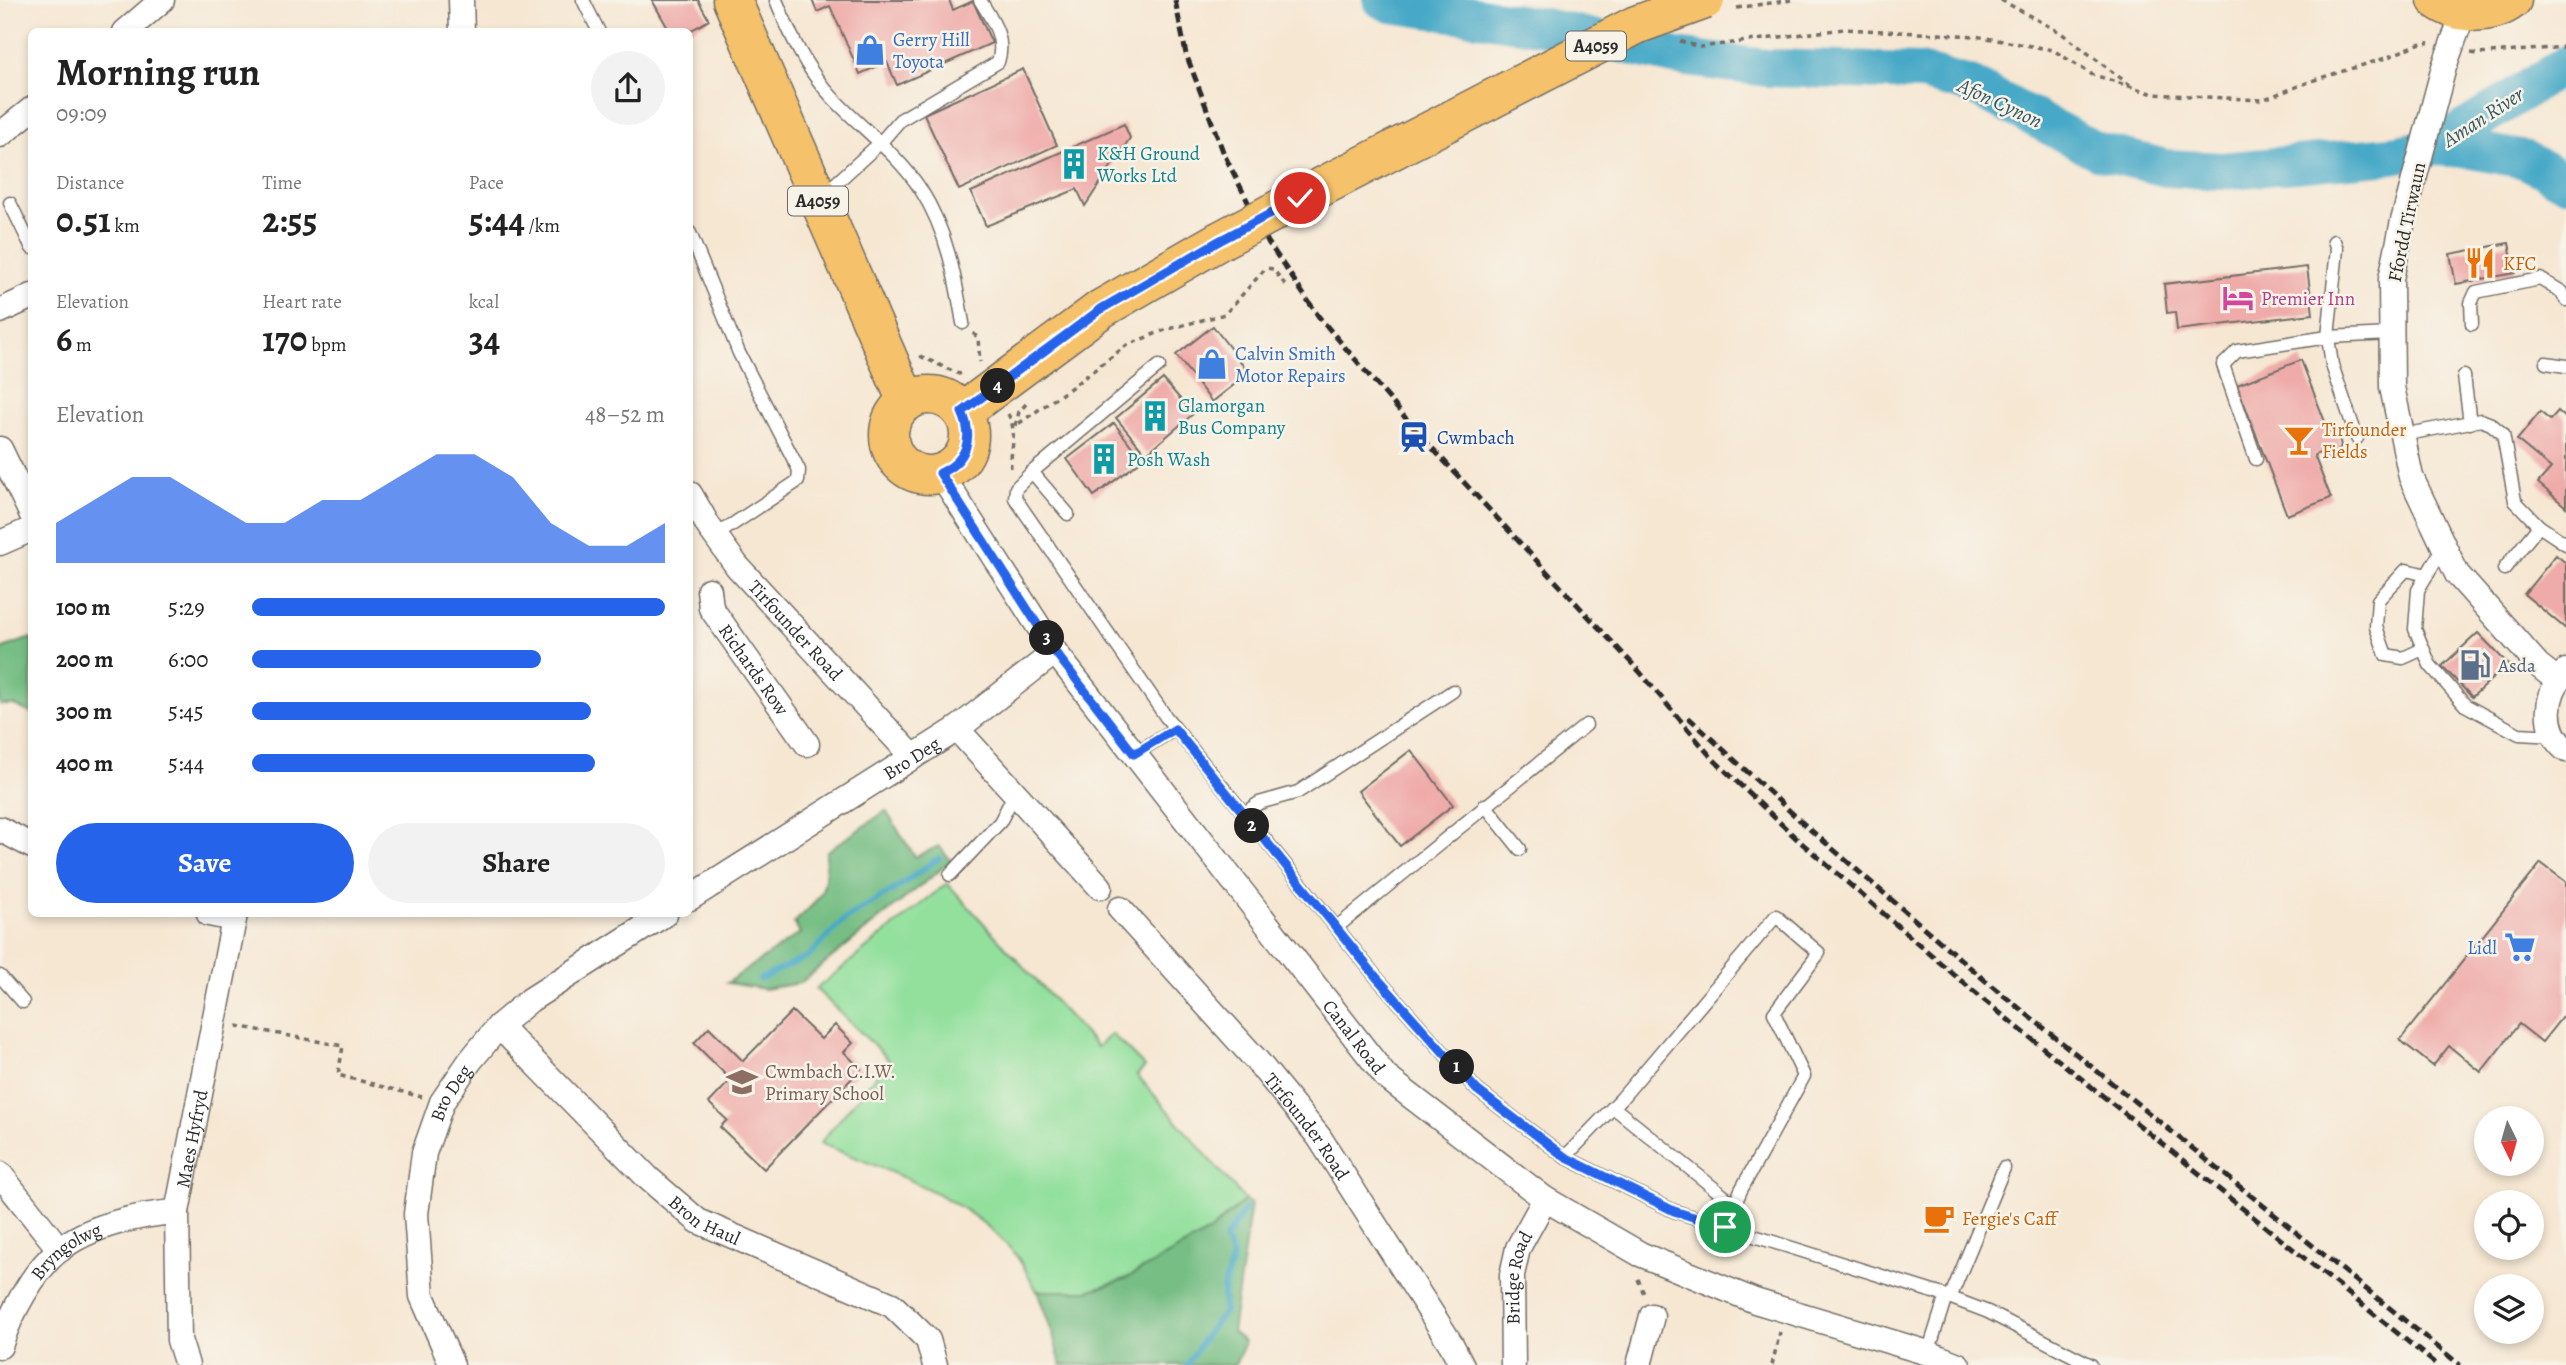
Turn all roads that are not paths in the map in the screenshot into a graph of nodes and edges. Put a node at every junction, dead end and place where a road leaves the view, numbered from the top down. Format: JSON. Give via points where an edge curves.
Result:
{"nodes":[{"id":1,"x":163,"y":0,"type":"edge"},
{"id":2,"x":461,"y":0,"type":"edge"},
{"id":3,"x":583,"y":0,"type":"edge"},
{"id":4,"x":732,"y":0,"type":"edge"},
{"id":5,"x":776,"y":0,"type":"edge"},
{"id":6,"x":980,"y":0,"type":"edge"},
{"id":7,"x":2512,"y":0,"type":"edge"},
{"id":8,"x":1721,"y":4,"type":"edge"},
{"id":9,"x":2450,"y":6,"type":"edge"},
{"id":10,"x":130,"y":28,"type":"edge"},
{"id":11,"x":462,"y":28,"type":"edge"},
{"id":12,"x":597,"y":28,"type":"edge"},
{"id":13,"x":28,"y":112,"type":"edge"},
{"id":14,"x":0,"y":135,"type":"edge"},
{"id":15,"x":881,"y":142,"type":"junction"},
{"id":16,"x":818,"y":200,"type":"junction"},
{"id":17,"x":10,"y":203,"type":"dead end"},
{"id":18,"x":28,"y":240,"type":"edge"},
{"id":19,"x":693,"y":240,"type":"edge"},
{"id":20,"x":2334,"y":241,"type":"dead end"},
{"id":21,"x":28,"y":298,"type":"edge"},
{"id":22,"x":2566,"y":300,"type":"edge"},
{"id":23,"x":0,"y":311,"type":"edge"},
{"id":24,"x":963,"y":323,"type":"dead end"},
{"id":25,"x":2472,"y":324,"type":"dead end"},
{"id":26,"x":2391,"y":334,"type":"junction"},
{"id":27,"x":2328,"y":337,"type":"junction"},
{"id":28,"x":2546,"y":363,"type":"dead end"},
{"id":29,"x":1159,"y":366,"type":"dead end"},
{"id":30,"x":2566,"y":366,"type":"edge"},
{"id":31,"x":2463,"y":376,"type":"dead end"},
{"id":32,"x":907,"y":402,"type":"junction"},
{"id":33,"x":962,"y":412,"type":"junction"},
{"id":34,"x":2470,"y":423,"type":"junction"},
{"id":35,"x":2402,"y":435,"type":"junction"},
{"id":36,"x":2357,"y":438,"type":"dead end"},
{"id":37,"x":0,"y":449,"type":"edge"},
{"id":38,"x":2256,"y":459,"type":"dead end"},
{"id":39,"x":1032,"y":472,"type":"junction"},
{"id":40,"x":940,"y":473,"type":"junction"},
{"id":41,"x":693,"y":499,"type":"edge"},
{"id":42,"x":28,"y":507,"type":"edge"},
{"id":43,"x":1068,"y":514,"type":"dead end"},
{"id":44,"x":2539,"y":526,"type":"junction"},
{"id":45,"x":28,"y":531,"type":"edge"},
{"id":46,"x":715,"y":536,"type":"junction"},
{"id":47,"x":0,"y":543,"type":"edge"},
{"id":48,"x":2566,"y":544,"type":"edge"},
{"id":49,"x":2444,"y":547,"type":"junction"},
{"id":50,"x":737,"y":566,"type":"junction"},
{"id":51,"x":2504,"y":569,"type":"dead end"},
{"id":52,"x":2427,"y":575,"type":"junction"},
{"id":53,"x":699,"y":592,"type":"edge"},
{"id":54,"x":2423,"y":649,"type":"junction"},
{"id":55,"x":1055,"y":652,"type":"junction"},
{"id":56,"x":2561,"y":676,"type":"edge"},
{"id":57,"x":1453,"y":691,"type":"dead end"},
{"id":58,"x":1586,"y":725,"type":"dead end"},
{"id":59,"x":957,"y":729,"type":"junction"},
{"id":60,"x":1175,"y":729,"type":"junction"},
{"id":61,"x":2561,"y":743,"type":"edge"},
{"id":62,"x":807,"y":744,"type":"dead end"},
{"id":63,"x":1134,"y":754,"type":"junction"},
{"id":64,"x":913,"y":757,"type":"junction"},
{"id":65,"x":1015,"y":793,"type":"junction"},
{"id":66,"x":1485,"y":805,"type":"junction"},
{"id":67,"x":1243,"y":814,"type":"junction"},
{"id":68,"x":0,"y":829,"type":"edge"},
{"id":69,"x":28,"y":844,"type":"edge"},
{"id":70,"x":1520,"y":849,"type":"dead end"},
{"id":71,"x":950,"y":875,"type":"dead end"},
{"id":72,"x":1100,"y":887,"type":"dead end"},
{"id":73,"x":693,"y":896,"type":"edge"},
{"id":74,"x":1120,"y":909,"type":"dead end"},
{"id":75,"x":235,"y":917,"type":"edge"},
{"id":76,"x":657,"y":917,"type":"edge"},
{"id":77,"x":1337,"y":927,"type":"junction"},
{"id":78,"x":0,"y":976,"type":"edge"},
{"id":79,"x":23,"y":1002,"type":"dead end"},
{"id":80,"x":499,"y":1026,"type":"junction"},
{"id":81,"x":1617,"y":1103,"type":"junction"},
{"id":82,"x":1565,"y":1157,"type":"junction"},
{"id":83,"x":2004,"y":1168,"type":"dead end"},
{"id":84,"x":0,"y":1174,"type":"edge"},
{"id":85,"x":1545,"y":1199,"type":"junction"},
{"id":86,"x":1735,"y":1205,"type":"junction"},
{"id":87,"x":177,"y":1212,"type":"junction"},
{"id":88,"x":1725,"y":1227,"type":"junction"},
{"id":89,"x":60,"y":1250,"type":"junction"},
{"id":90,"x":1948,"y":1297,"type":"junction"},
{"id":91,"x":1652,"y":1316,"type":"dead end"},
{"id":92,"x":0,"y":1346,"type":"edge"},
{"id":93,"x":1928,"y":1353,"type":"junction"},
{"id":94,"x":187,"y":1365,"type":"edge"},
{"id":95,"x":452,"y":1365,"type":"edge"},
{"id":96,"x":936,"y":1365,"type":"edge"},
{"id":97,"x":1462,"y":1365,"type":"edge"},
{"id":98,"x":1513,"y":1365,"type":"edge"},
{"id":99,"x":1639,"y":1365,"type":"edge"},
{"id":100,"x":1958,"y":1365,"type":"edge"},
{"id":101,"x":2091,"y":1365,"type":"edge"}],
"edges":[{"from":1,"to":10,"type":"street"},
{"from":2,"to":11,"type":"street"},
{"from":3,"to":12,"type":"lane"},
{"from":4,"to":16,"type":"main road","number":"A4059"},
{"from":5,"to":15,"type":"lane","via":[[800,55],[831,96]]},
{"from":6,"to":15,"type":"lane","via":[[999,33],[998,62],[900,120]]},
{"from":7,"to":9,"type":"main road","via":[[2486,11]]},
{"from":8,"to":33,"type":"main road","number":"A4059","bridge":true,"via":[[1636,25],[1219,241],[1101,309]]},
{"from":9,"to":26,"type":"street","name":"Ffordd Tirwaun","via":[[2448,58],[2391,278]]},
{"from":13,"to":14,"type":"street"},
{"from":15,"to":16,"type":"lane"},
{"from":15,"to":24,"type":"lane","via":[[920,188],[936,217],[953,264]]},
{"from":16,"to":32,"type":"main road","number":"A4059"},
{"from":17,"to":18,"type":"lane"},
{"from":19,"to":46,"type":"lane","via":[[739,353],[799,470],[798,481]]},
{"from":20,"to":27,"type":"lane"},
{"from":21,"to":23,"type":"street"},
{"from":22,"to":25,"type":"lane","via":[[2562,292],[2540,279],[2476,292],[2471,303]]},
{"from":26,"to":27,"type":"lane"},
{"from":26,"to":35,"type":"street","name":"Ffordd Tirwaun","via":[[2392,387]]},
{"from":27,"to":36,"type":"lane","via":[[2332,365]]},
{"from":27,"to":38,"type":"lane","via":[[2237,351],[2223,365]]},
{"from":28,"to":30,"type":"lane"},
{"from":29,"to":39,"type":"lane"},
{"from":31,"to":34,"type":"lane"},
{"from":32,"to":33,"type":"main road","via":[[918,396],[943,397]]},
{"from":32,"to":40,"type":"main road","via":[[891,421],[889,433],[896,457],[916,472]]},
{"from":33,"to":40,"type":"main road","via":[[969,436],[967,448],[952,468]]},
{"from":34,"to":35,"type":"lane"},
{"from":34,"to":44,"type":"lane","via":[[2482,421],[2503,434],[2515,501]]},
{"from":35,"to":49,"type":"street","name":"Ffordd Tirwaun","via":[[2410,477]]},
{"from":37,"to":42,"type":"street"},
{"from":39,"to":43,"type":"lane"},
{"from":39,"to":60,"type":"lane","via":[[1016,488],[1015,498]]},
{"from":40,"to":55,"type":"street","name":"Canal Road"},
{"from":41,"to":46,"type":"street","name":"Tirfounder Road"},
{"from":44,"to":48,"type":"lane"},
{"from":44,"to":51,"type":"lane"},
{"from":45,"to":47,"type":"street"},
{"from":46,"to":50,"type":"street","name":"Tirfounder Road"},
{"from":49,"to":52,"type":"lane"},
{"from":49,"to":56,"type":"street","name":"Ffordd Tirwaun","via":[[2457,574],[2538,665]]},
{"from":50,"to":53,"type":"street"},
{"from":50,"to":64,"type":"street","name":"Tirfounder Road"},
{"from":52,"to":54,"type":"lane","via":[[2418,590],[2415,629]]},
{"from":52,"to":54,"type":"lane","via":[[2406,570],[2378,600],[2376,627],[2386,655],[2403,658]]},
{"from":53,"to":62,"type":"street","name":"Richards Row"},
{"from":54,"to":61,"type":"lane","via":[[2430,665],[2465,705],[2519,734]]},
{"from":55,"to":59,"type":"street","name":"Bro Deg"},
{"from":55,"to":63,"type":"street","name":"Canal Road"},
{"from":56,"to":61,"type":"street","via":[[2550,696],[2548,713]]},
{"from":57,"to":67,"type":"lane","via":[[1298,792],[1259,803]]},
{"from":58,"to":66,"type":"lane"},
{"from":59,"to":64,"type":"street","name":"Bro Deg"},
{"from":59,"to":65,"type":"street"},
{"from":60,"to":63,"type":"lane"},
{"from":60,"to":67,"type":"lane"},
{"from":63,"to":85,"type":"street","name":"Canal Road","via":[[1386,1077]]},
{"from":64,"to":73,"type":"street","name":"Bro Deg"},
{"from":65,"to":71,"type":"lane","via":[[1000,822]]},
{"from":65,"to":72,"type":"street"},
{"from":66,"to":70,"type":"lane"},
{"from":66,"to":77,"type":"lane"},
{"from":67,"to":77,"type":"lane"},
{"from":68,"to":69,"type":"street"},
{"from":74,"to":97,"type":"street","name":"Tirfounder Road","via":[[1319,1137]]},
{"from":75,"to":87,"type":"street","name":"Maes Hyfryd"},
{"from":76,"to":80,"type":"street","name":"Bro Deg","via":[[530,1000]]},
{"from":77,"to":82,"type":"lane","via":[[1477,1090]]},
{"from":78,"to":79,"type":"lane"},
{"from":80,"to":95,"type":"street","name":"Bro Deg","via":[[442,1102],[424,1153],[416,1214],[422,1296]]},
{"from":80,"to":96,"type":"street","name":"Bron Haul","via":[[648,1178],[698,1221],[892,1305],[928,1340]]},
{"from":81,"to":82,"type":"lane"},
{"from":81,"to":86,"type":"lane"},
{"from":81,"to":86,"type":"lane","via":[[1776,916],[1819,953],[1773,1013],[1804,1076]]},
{"from":82,"to":88,"type":"lane","via":[[1674,1211]]},
{"from":83,"to":90,"type":"lane"},
{"from":84,"to":89,"type":"street"},
{"from":85,"to":93,"type":"street","name":"Canal Road","via":[[1640,1254],[1755,1301]]},
{"from":85,"to":98,"type":"street","name":"Bridge Road","via":[[1518,1248],[1512,1275]]},
{"from":86,"to":88,"type":"lane"},
{"from":87,"to":89,"type":"street","name":"Bryngolwg","via":[[149,1214],[92,1232]]},
{"from":87,"to":94,"type":"street","name":"Maes Hyfryd","via":[[178,1340]]},
{"from":88,"to":90,"type":"lane"},
{"from":89,"to":92,"type":"street","name":"Bryngolwg","via":[[40,1271],[8,1321]]},
{"from":90,"to":93,"type":"lane"},
{"from":90,"to":101,"type":"lane","via":[[1988,1312]]},
{"from":91,"to":99,"type":"street"},
{"from":93,"to":100,"type":"street","name":"Canal Road"}]}
